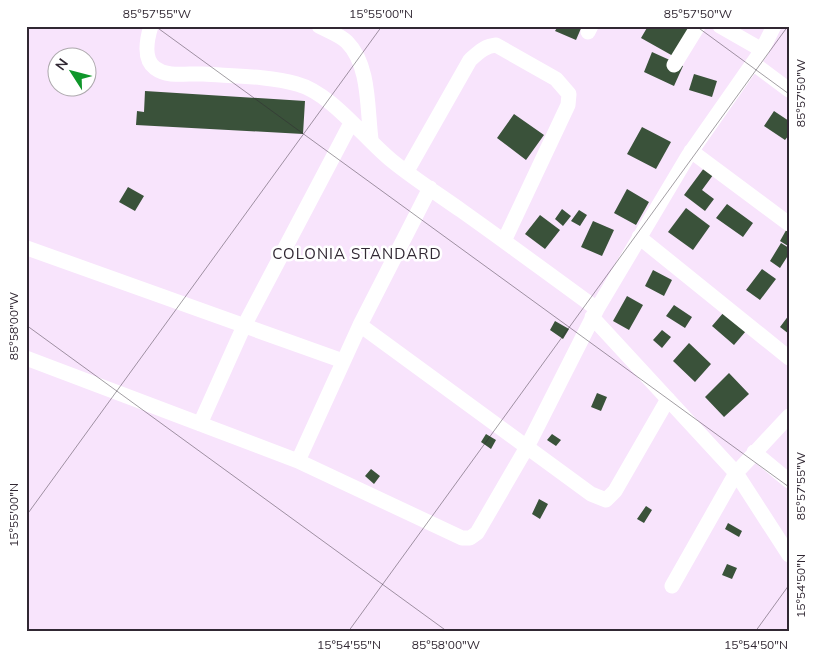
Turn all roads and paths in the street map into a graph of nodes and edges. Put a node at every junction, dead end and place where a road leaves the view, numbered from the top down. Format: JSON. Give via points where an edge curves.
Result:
{"nodes":[{"id":1,"x":151,"y":26,"type":"edge"},
{"id":2,"x":319,"y":26,"type":"edge"},
{"id":3,"x":698,"y":26,"type":"edge"},
{"id":4,"x":720,"y":26,"type":"edge"},
{"id":5,"x":774,"y":26,"type":"edge"},
{"id":6,"x":762,"y":50,"type":"junction"},
{"id":7,"x":753,"y":63,"type":"junction"},
{"id":8,"x":674,"y":64,"type":"dead end"},
{"id":9,"x":789,"y":90,"type":"edge"},
{"id":10,"x":351,"y":123,"type":"junction"},
{"id":11,"x":371,"y":139,"type":"junction"},
{"id":12,"x":691,"y":151,"type":"junction"},
{"id":13,"x":407,"y":171,"type":"junction"},
{"id":14,"x":430,"y":188,"type":"junction"},
{"id":15,"x":789,"y":224,"type":"edge"},
{"id":16,"x":639,"y":237,"type":"junction"},
{"id":17,"x":504,"y":241,"type":"junction"},
{"id":18,"x":27,"y":248,"type":"edge"},
{"id":19,"x":594,"y":313,"type":"junction"},
{"id":20,"x":360,"y":325,"type":"junction"},
{"id":21,"x":244,"y":326,"type":"junction"},
{"id":22,"x":26,"y":358,"type":"edge"},
{"id":23,"x":789,"y":358,"type":"edge"},
{"id":24,"x":343,"y":361,"type":"junction"},
{"id":25,"x":668,"y":399,"type":"junction"},
{"id":26,"x":789,"y":416,"type":"edge"},
{"id":27,"x":200,"y":424,"type":"junction"},
{"id":28,"x":527,"y":447,"type":"junction"},
{"id":29,"x":754,"y":452,"type":"junction"},
{"id":30,"x":298,"y":461,"type":"junction"},
{"id":31,"x":736,"y":473,"type":"junction"},
{"id":32,"x":789,"y":481,"type":"edge"},
{"id":33,"x":789,"y":555,"type":"edge"},
{"id":34,"x":672,"y":586,"type":"dead end"}],
"edges":[{"from":1,"to":10,"type":"street","via":[[149,62],[162,72],[298,84],[328,100]]},
{"from":2,"to":11,"type":"street","via":[[346,41],[359,59]]},
{"from":3,"to":8,"type":"street"},
{"from":4,"to":6,"type":"street"},
{"from":5,"to":6,"type":"street"},
{"from":6,"to":7,"type":"street"},
{"from":7,"to":9,"type":"street"},
{"from":7,"to":12,"type":"street"},
{"from":10,"to":11,"type":"street"},
{"from":10,"to":21,"type":"street"},
{"from":11,"to":13,"type":"street"},
{"from":12,"to":15,"type":"street"},
{"from":12,"to":16,"type":"street"},
{"from":13,"to":14,"type":"street"},
{"from":13,"to":17,"type":"street","via":[[470,60],[479,51],[496,45],[556,79],[569,94],[568,105]]},
{"from":14,"to":17,"type":"street"},
{"from":14,"to":20,"type":"street"},
{"from":16,"to":19,"type":"street"},
{"from":16,"to":23,"type":"street"},
{"from":17,"to":19,"type":"street"},
{"from":18,"to":21,"type":"street"},
{"from":19,"to":25,"type":"street"},
{"from":19,"to":28,"type":"street"},
{"from":20,"to":24,"type":"street"},
{"from":20,"to":28,"type":"street"},
{"from":21,"to":24,"type":"street"},
{"from":21,"to":27,"type":"street"},
{"from":22,"to":27,"type":"street"},
{"from":24,"to":30,"type":"street"},
{"from":25,"to":28,"type":"street","via":[[612,496],[606,500],[591,494]]},
{"from":25,"to":31,"type":"street"},
{"from":26,"to":29,"type":"street"},
{"from":27,"to":30,"type":"street"},
{"from":28,"to":30,"type":"street","via":[[477,533],[470,538],[462,538]]},
{"from":29,"to":31,"type":"street"},
{"from":29,"to":32,"type":"street"},
{"from":31,"to":33,"type":"street"},
{"from":31,"to":34,"type":"street"}]}
